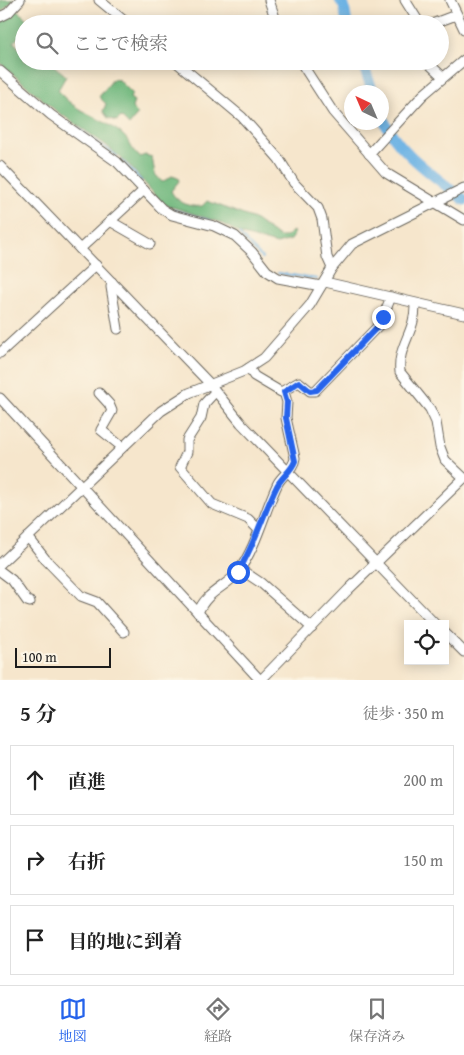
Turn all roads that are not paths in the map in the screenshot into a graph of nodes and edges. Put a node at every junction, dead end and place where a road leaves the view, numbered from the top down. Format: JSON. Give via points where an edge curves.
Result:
{"nodes":[{"id":1,"x":20,"y":0,"type":"edge"},
{"id":2,"x":99,"y":0,"type":"edge"},
{"id":3,"x":269,"y":0,"type":"edge"},
{"id":4,"x":405,"y":0,"type":"edge"},
{"id":5,"x":450,"y":0,"type":"edge"},
{"id":6,"x":117,"y":15,"type":"edge"},
{"id":7,"x":274,"y":15,"type":"edge"},
{"id":8,"x":414,"y":15,"type":"edge"},
{"id":9,"x":456,"y":15,"type":"junction"},
{"id":10,"x":0,"y":17,"type":"edge"},
{"id":11,"x":449,"y":18,"type":"edge"},
{"id":12,"x":464,"y":29,"type":"edge"},
{"id":13,"x":464,"y":60,"type":"edge"},
{"id":14,"x":186,"y":70,"type":"edge"},
{"id":15,"x":306,"y":70,"type":"edge"},
{"id":16,"x":436,"y":70,"type":"edge"},
{"id":17,"x":0,"y":71,"type":"edge"},
{"id":18,"x":443,"y":77,"type":"junction"},
{"id":19,"x":369,"y":154,"type":"junction"},
{"id":20,"x":0,"y":166,"type":"edge"},
{"id":21,"x":144,"y":190,"type":"junction"},
{"id":22,"x":458,"y":191,"type":"edge"},
{"id":23,"x":434,"y":202,"type":"junction"},
{"id":24,"x":110,"y":220,"type":"junction"},
{"id":25,"x":464,"y":220,"type":"edge"},
{"id":26,"x":150,"y":244,"type":"dead end"},
{"id":27,"x":80,"y":249,"type":"junction"},
{"id":28,"x":96,"y":265,"type":"junction"},
{"id":29,"x":332,"y":268,"type":"junction"},
{"id":30,"x":112,"y":282,"type":"junction"},
{"id":31,"x":323,"y":284,"type":"junction"},
{"id":32,"x":391,"y":297,"type":"junction"},
{"id":33,"x":415,"y":304,"type":"junction"},
{"id":34,"x":464,"y":314,"type":"edge"},
{"id":35,"x":118,"y":329,"type":"dead end"},
{"id":36,"x":0,"y":353,"type":"edge"},
{"id":37,"x":249,"y":368,"type":"junction"},
{"id":38,"x":213,"y":388,"type":"junction"},
{"id":39,"x":284,"y":392,"type":"junction"},
{"id":40,"x":99,"y":393,"type":"dead end"},
{"id":41,"x":0,"y":398,"type":"edge"},
{"id":42,"x":122,"y":447,"type":"junction"},
{"id":43,"x":287,"y":472,"type":"junction"},
{"id":44,"x":464,"y":478,"type":"edge"},
{"id":45,"x":81,"y":486,"type":"junction"},
{"id":46,"x":258,"y":529,"type":"junction"},
{"id":47,"x":28,"y":537,"type":"junction"},
{"id":48,"x":0,"y":564,"type":"edge"},
{"id":49,"x":376,"y":565,"type":"junction"},
{"id":50,"x":240,"y":569,"type":"junction"},
{"id":51,"x":0,"y":571,"type":"edge"},
{"id":52,"x":30,"y":602,"type":"dead end"},
{"id":53,"x":198,"y":613,"type":"junction"},
{"id":54,"x":432,"y":620,"type":"edge"},
{"id":55,"x":312,"y":628,"type":"junction"},
{"id":56,"x":124,"y":632,"type":"dead end"},
{"id":57,"x":449,"y":638,"type":"edge"},
{"id":58,"x":464,"y":652,"type":"edge"},
{"id":59,"x":261,"y":680,"type":"edge"}],
"edges":[{"from":1,"to":10,"type":"street"},
{"from":2,"to":6,"type":"street"},
{"from":3,"to":7,"type":"street"},
{"from":4,"to":8,"type":"street"},
{"from":5,"to":9,"type":"street"},
{"from":9,"to":11,"type":"street"},
{"from":9,"to":12,"type":"street"},
{"from":13,"to":18,"type":"street"},
{"from":14,"to":29,"type":"street","via":[[242,117],[318,208],[328,263]]},
{"from":15,"to":19,"type":"street","via":[[333,112]]},
{"from":16,"to":18,"type":"street"},
{"from":17,"to":21,"type":"street","via":[[51,115],[107,153]]},
{"from":18,"to":19,"type":"street"},
{"from":19,"to":23,"type":"street","via":[[391,177]]},
{"from":20,"to":27,"type":"street"},
{"from":21,"to":24,"type":"street"},
{"from":21,"to":31,"type":"street","via":[[157,206],[172,215],[214,226],[241,241],[273,275]]},
{"from":22,"to":23,"type":"street"},
{"from":23,"to":25,"type":"street"},
{"from":23,"to":29,"type":"street","via":[[352,244]]},
{"from":24,"to":26,"type":"street"},
{"from":24,"to":27,"type":"street"},
{"from":27,"to":28,"type":"street"},
{"from":28,"to":30,"type":"street"},
{"from":28,"to":36,"type":"street"},
{"from":29,"to":31,"type":"street"},
{"from":30,"to":35,"type":"street"},
{"from":30,"to":38,"type":"street"},
{"from":31,"to":32,"type":"street"},
{"from":31,"to":37,"type":"street","via":[[275,347]]},
{"from":32,"to":33,"type":"street"},
{"from":32,"to":39,"type":"street","via":[[380,324],[317,390],[310,391],[299,382]]},
{"from":33,"to":34,"type":"street"},
{"from":33,"to":44,"type":"street","via":[[414,324],[400,353],[400,372],[430,409],[446,460]]},
{"from":37,"to":38,"type":"street"},
{"from":37,"to":39,"type":"street","via":[[254,376]]},
{"from":38,"to":42,"type":"street","via":[[189,393],[161,411]]},
{"from":38,"to":43,"type":"street"},
{"from":38,"to":46,"type":"street","via":[[201,418],[187,440],[187,452],[180,467],[212,504],[248,519]]},
{"from":39,"to":43,"type":"street","via":[[295,458]]},
{"from":40,"to":42,"type":"street","via":[[112,411],[102,430]]},
{"from":41,"to":45,"type":"street"},
{"from":42,"to":45,"type":"street"},
{"from":43,"to":46,"type":"street","via":[[274,491]]},
{"from":43,"to":49,"type":"street"},
{"from":44,"to":49,"type":"street"},
{"from":45,"to":47,"type":"street"},
{"from":45,"to":53,"type":"street"},
{"from":46,"to":50,"type":"street"},
{"from":47,"to":48,"type":"street"},
{"from":47,"to":56,"type":"street","via":[[81,596],[97,602]]},
{"from":49,"to":54,"type":"street"},
{"from":49,"to":55,"type":"street"},
{"from":50,"to":53,"type":"street","via":[[205,601]]},
{"from":50,"to":55,"type":"street"},
{"from":51,"to":52,"type":"street"},
{"from":53,"to":59,"type":"street"},
{"from":55,"to":59,"type":"street"},
{"from":57,"to":58,"type":"street"}]}
